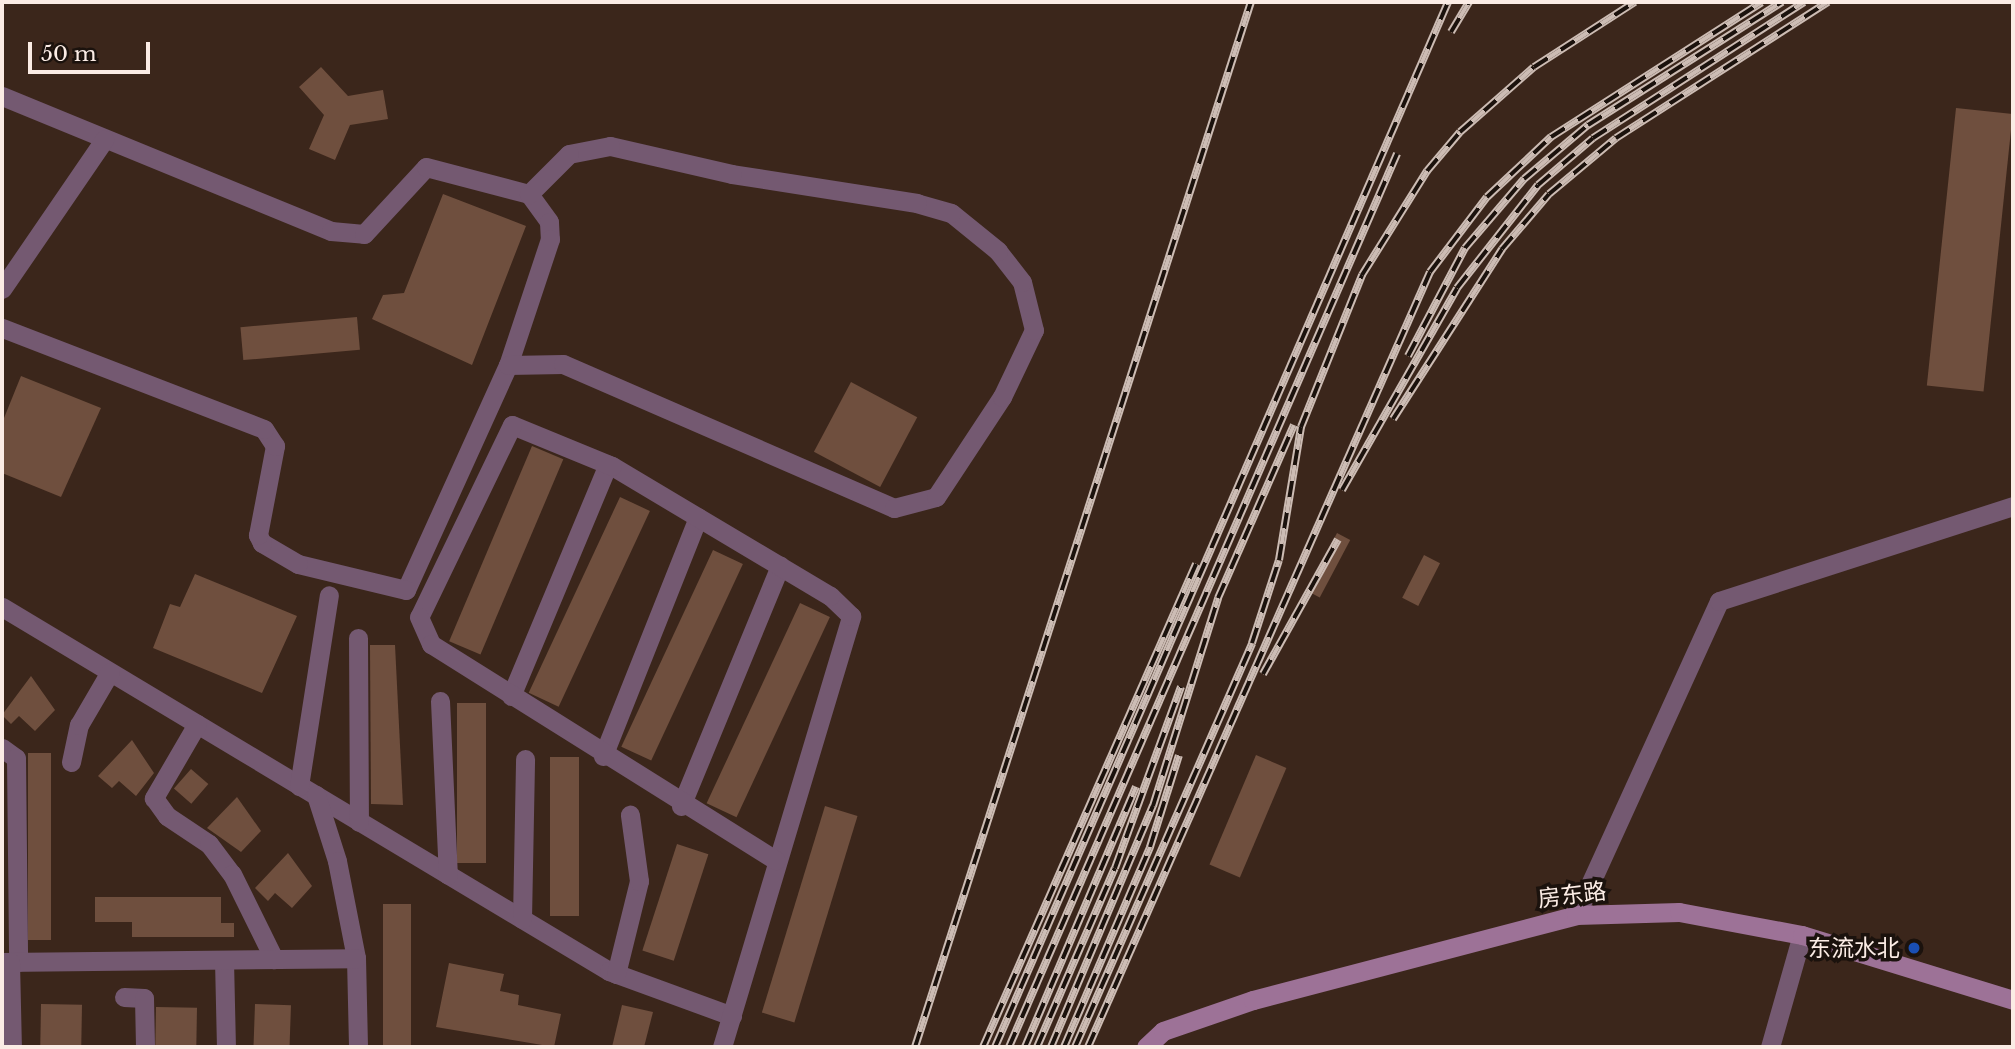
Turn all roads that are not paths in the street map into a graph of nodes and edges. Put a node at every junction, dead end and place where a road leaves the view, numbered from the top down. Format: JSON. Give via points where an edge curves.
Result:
{"nodes":[{"id":1,"x":2,"y":96,"type":"edge"},
{"id":2,"x":104,"y":140,"type":"junction"},
{"id":3,"x":529,"y":194,"type":"junction"},
{"id":4,"x":2,"y":289,"type":"edge"},
{"id":5,"x":2,"y":328,"type":"edge"},
{"id":6,"x":508,"y":365,"type":"junction"},
{"id":7,"x":608,"y":464,"type":"junction"},
{"id":8,"x":2013,"y":506,"type":"edge"},
{"id":9,"x":698,"y":517,"type":"junction"},
{"id":10,"x":780,"y":566,"type":"junction"},
{"id":11,"x":329,"y":595,"type":"dead end"},
{"id":12,"x":2,"y":607,"type":"edge"},
{"id":13,"x":358,"y":638,"type":"dead end"},
{"id":14,"x":110,"y":672,"type":"junction"},
{"id":15,"x":511,"y":696,"type":"junction"},
{"id":16,"x":440,"y":701,"type":"dead end"},
{"id":17,"x":197,"y":724,"type":"junction"},
{"id":18,"x":2,"y":748,"type":"edge"},
{"id":19,"x":603,"y":756,"type":"junction"},
{"id":20,"x":525,"y":759,"type":"dead end"},
{"id":21,"x":71,"y":762,"type":"dead end"},
{"id":22,"x":307,"y":791,"type":"junction"},
{"id":23,"x":681,"y":806,"type":"junction"},
{"id":24,"x":630,"y":815,"type":"dead end"},
{"id":25,"x":359,"y":822,"type":"junction"},
{"id":26,"x":776,"y":860,"type":"junction"},
{"id":27,"x":448,"y":875,"type":"junction"},
{"id":28,"x":1576,"y":915,"type":"junction"},
{"id":29,"x":522,"y":919,"type":"junction"},
{"id":30,"x":1802,"y":935,"type":"junction"},
{"id":31,"x":356,"y":958,"type":"junction"},
{"id":32,"x":274,"y":959,"type":"junction"},
{"id":33,"x":224,"y":960,"type":"junction"},
{"id":34,"x":10,"y":962,"type":"edge"},
{"id":35,"x":616,"y":974,"type":"junction"},
{"id":36,"x":124,"y":997,"type":"dead end"},
{"id":37,"x":2013,"y":1000,"type":"edge"},
{"id":38,"x":732,"y":1016,"type":"junction"},
{"id":39,"x":12,"y":1047,"type":"edge"},
{"id":40,"x":145,"y":1047,"type":"edge"},
{"id":41,"x":226,"y":1047,"type":"edge"},
{"id":42,"x":358,"y":1047,"type":"edge"},
{"id":43,"x":722,"y":1047,"type":"edge"},
{"id":44,"x":1146,"y":1047,"type":"edge"},
{"id":45,"x":1770,"y":1047,"type":"edge"}],
"edges":[{"from":1,"to":2,"type":"street"},
{"from":2,"to":3,"type":"street","via":[[358,237],[421,169]]},
{"from":2,"to":4,"type":"street"},
{"from":3,"to":6,"type":"street","via":[[549,222],[550,239]]},
{"from":3,"to":6,"type":"street","via":[[569,154],[610,146],[732,174],[917,202],[951,213],[998,251],[1022,282],[1034,330],[1002,397],[936,497],[894,508],[563,364]]},
{"from":5,"to":6,"type":"street","via":[[264,429],[275,446],[258,535],[262,543],[298,564],[407,590]]},
{"from":7,"to":9,"type":"street"},
{"from":7,"to":15,"type":"street"},
{"from":7,"to":15,"type":"street","via":[[512,425],[419,617],[431,644]]},
{"from":8,"to":28,"type":"street","via":[[1719,601]]},
{"from":9,"to":10,"type":"street"},
{"from":9,"to":19,"type":"street"},
{"from":10,"to":23,"type":"street"},
{"from":10,"to":26,"type":"street","via":[[852,616]]},
{"from":11,"to":22,"type":"street"},
{"from":12,"to":14,"type":"street"},
{"from":13,"to":25,"type":"street"},
{"from":14,"to":17,"type":"street"},
{"from":14,"to":21,"type":"street","via":[[79,726]]},
{"from":15,"to":19,"type":"street"},
{"from":16,"to":27,"type":"street"},
{"from":17,"to":22,"type":"street"},
{"from":17,"to":32,"type":"street","via":[[154,798],[167,816],[209,844],[232,874]]},
{"from":18,"to":34,"type":"street","via":[[16,758]]},
{"from":19,"to":23,"type":"street"},
{"from":20,"to":29,"type":"street"},
{"from":22,"to":25,"type":"street"},
{"from":22,"to":31,"type":"street","via":[[337,861]]},
{"from":23,"to":26,"type":"street"},
{"from":24,"to":35,"type":"street","via":[[639,881]]},
{"from":25,"to":27,"type":"street"},
{"from":26,"to":38,"type":"street"},
{"from":27,"to":29,"type":"street"},
{"from":28,"to":30,"type":"main road","name":"房东路","via":[[1679,912]]},
{"from":28,"to":44,"type":"main road","name":"房东路","via":[[1253,1000],[1163,1031]]},
{"from":29,"to":35,"type":"street"},
{"from":30,"to":37,"type":"main road","name":"房东路"},
{"from":30,"to":45,"type":"street"},
{"from":31,"to":32,"type":"street"},
{"from":31,"to":42,"type":"street"},
{"from":32,"to":33,"type":"street"},
{"from":33,"to":34,"type":"street"},
{"from":33,"to":41,"type":"street"},
{"from":34,"to":39,"type":"street"},
{"from":35,"to":38,"type":"street"},
{"from":36,"to":40,"type":"street","via":[[144,998]]},
{"from":38,"to":43,"type":"street"}]}
